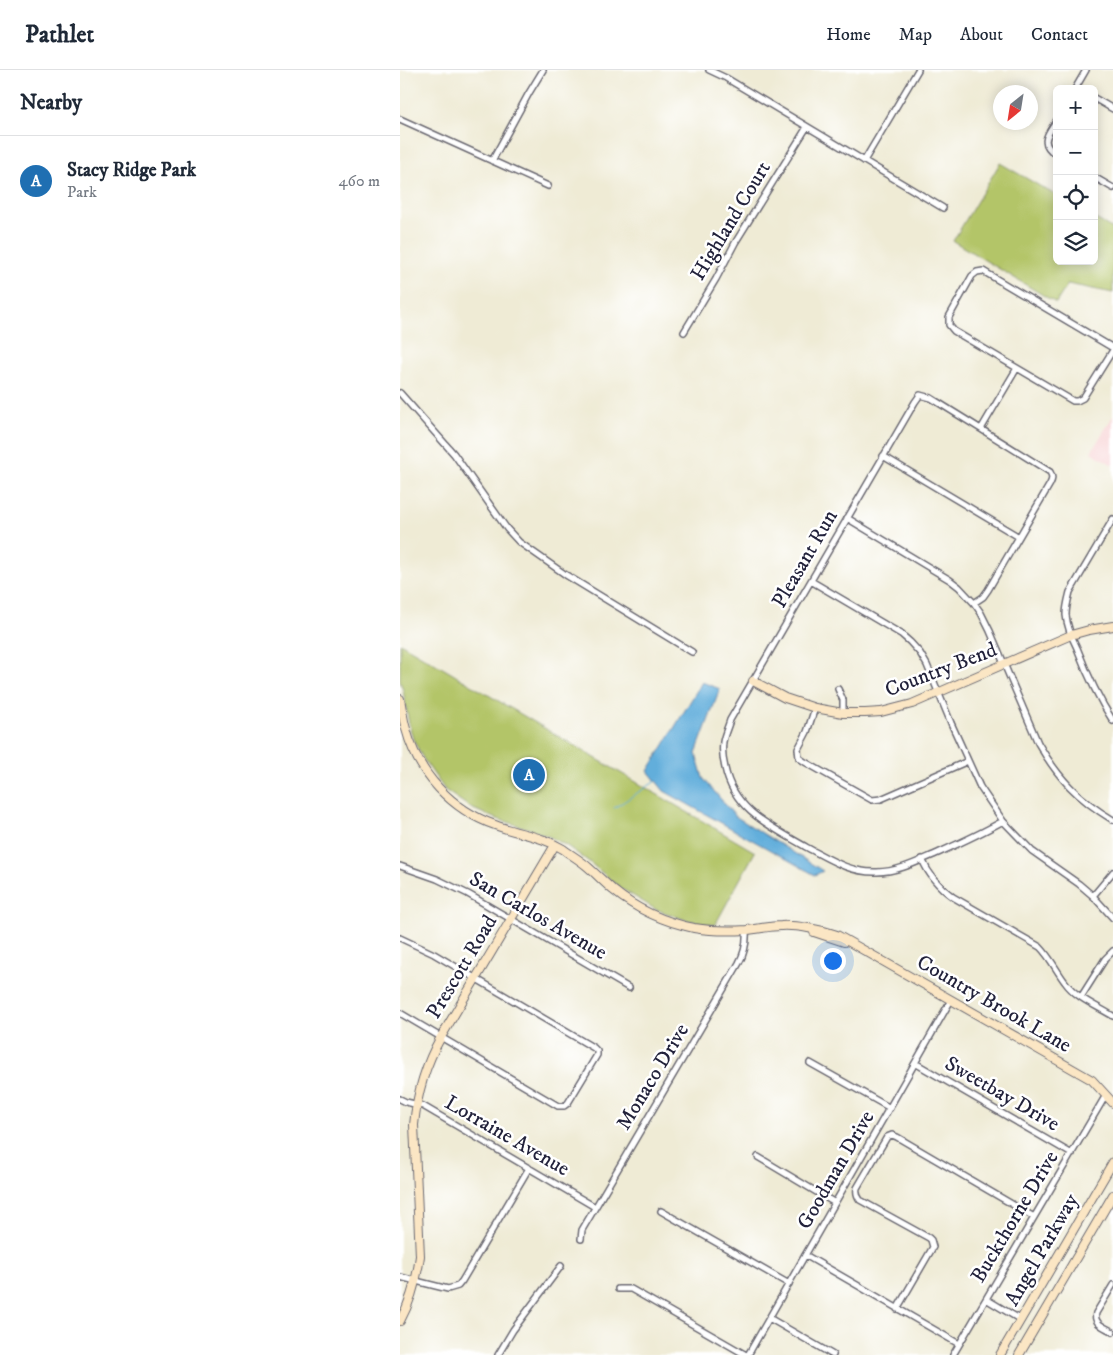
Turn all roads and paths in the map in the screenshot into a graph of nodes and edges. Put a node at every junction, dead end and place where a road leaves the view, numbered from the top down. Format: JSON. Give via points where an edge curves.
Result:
{"nodes":[{"id":1,"x":543,"y":70,"type":"edge"},
{"id":2,"x":709,"y":70,"type":"edge"},
{"id":3,"x":918,"y":70,"type":"edge"},
{"id":4,"x":1086,"y":70,"type":"edge"},
{"id":5,"x":1078,"y":85,"type":"edge"},
{"id":6,"x":1098,"y":100,"type":"edge"},
{"id":7,"x":1113,"y":109,"type":"edge"},
{"id":8,"x":400,"y":119,"type":"edge"},
{"id":9,"x":807,"y":127,"type":"junction"},
{"id":10,"x":1053,"y":127,"type":"edge"},
{"id":11,"x":1053,"y":152,"type":"edge"},
{"id":12,"x":492,"y":161,"type":"junction"},
{"id":13,"x":864,"y":161,"type":"junction"},
{"id":14,"x":1098,"y":179,"type":"edge"},
{"id":15,"x":548,"y":186,"type":"dead end"},
{"id":16,"x":1113,"y":188,"type":"edge"},
{"id":17,"x":943,"y":208,"type":"dead end"},
{"id":18,"x":684,"y":332,"type":"dead end"},
{"id":19,"x":1113,"y":349,"type":"edge"},
{"id":20,"x":1017,"y":368,"type":"junction"},
{"id":21,"x":400,"y":393,"type":"edge"},
{"id":22,"x":981,"y":428,"type":"junction"},
{"id":23,"x":883,"y":456,"type":"junction"},
{"id":24,"x":847,"y":518,"type":"junction"},
{"id":25,"x":1113,"y":519,"type":"edge"},
{"id":26,"x":1019,"y":537,"type":"junction"},
{"id":27,"x":811,"y":581,"type":"junction"},
{"id":28,"x":974,"y":603,"type":"junction"},
{"id":29,"x":1113,"y":626,"type":"edge"},
{"id":30,"x":1071,"y":635,"type":"junction"},
{"id":31,"x":692,"y":652,"type":"dead end"},
{"id":32,"x":1005,"y":664,"type":"junction"},
{"id":33,"x":753,"y":681,"type":"junction"},
{"id":34,"x":838,"y":689,"type":"dead end"},
{"id":35,"x":939,"y":694,"type":"junction"},
{"id":36,"x":400,"y":702,"type":"edge"},
{"id":37,"x":815,"y":708,"type":"junction"},
{"id":38,"x":843,"y":713,"type":"junction"},
{"id":39,"x":1113,"y":721,"type":"edge"},
{"id":40,"x":968,"y":761,"type":"junction"},
{"id":41,"x":1113,"y":820,"type":"edge"},
{"id":42,"x":1003,"y":821,"type":"junction"},
{"id":43,"x":555,"y":844,"type":"junction"},
{"id":44,"x":922,"y":860,"type":"junction"},
{"id":45,"x":400,"y":866,"type":"edge"},
{"id":46,"x":1113,"y":872,"type":"edge"},
{"id":47,"x":1093,"y":896,"type":"junction"},
{"id":48,"x":1113,"y":918,"type":"edge"},
{"id":49,"x":511,"y":919,"type":"junction"},
{"id":50,"x":746,"y":930,"type":"junction"},
{"id":51,"x":400,"y":938,"type":"edge"},
{"id":52,"x":1113,"y":951,"type":"edge"},
{"id":53,"x":476,"y":978,"type":"junction"},
{"id":54,"x":629,"y":988,"type":"dead end"},
{"id":55,"x":1081,"y":997,"type":"junction"},
{"id":56,"x":951,"y":1000,"type":"junction"},
{"id":57,"x":400,"y":1013,"type":"edge"},
{"id":58,"x":1113,"y":1016,"type":"edge"},
{"id":59,"x":440,"y":1037,"type":"junction"},
{"id":60,"x":810,"y":1063,"type":"dead end"},
{"id":61,"x":915,"y":1063,"type":"junction"},
{"id":62,"x":1106,"y":1095,"type":"junction"},
{"id":63,"x":400,"y":1099,"type":"edge"},
{"id":64,"x":1113,"y":1103,"type":"edge"},
{"id":65,"x":416,"y":1105,"type":"junction"},
{"id":66,"x":890,"y":1108,"type":"junction"},
{"id":67,"x":1072,"y":1154,"type":"junction"},
{"id":68,"x":758,"y":1157,"type":"dead end"},
{"id":69,"x":1113,"y":1162,"type":"edge"},
{"id":70,"x":529,"y":1168,"type":"junction"},
{"id":71,"x":1113,"y":1195,"type":"edge"},
{"id":72,"x":835,"y":1203,"type":"junction"},
{"id":73,"x":596,"y":1207,"type":"junction"},
{"id":74,"x":661,"y":1211,"type":"dead end"},
{"id":75,"x":1034,"y":1217,"type":"junction"},
{"id":76,"x":581,"y":1239,"type":"dead end"},
{"id":77,"x":806,"y":1255,"type":"junction"},
{"id":78,"x":561,"y":1266,"type":"dead end"},
{"id":79,"x":400,"y":1277,"type":"edge"},
{"id":80,"x":415,"y":1281,"type":"junction"},
{"id":81,"x":789,"y":1284,"type":"junction"},
{"id":82,"x":1113,"y":1285,"type":"edge"},
{"id":83,"x":618,"y":1289,"type":"dead end"},
{"id":84,"x":986,"y":1299,"type":"junction"},
{"id":85,"x":897,"y":1309,"type":"junction"},
{"id":86,"x":769,"y":1318,"type":"junction"},
{"id":87,"x":1021,"y":1320,"type":"junction"},
{"id":88,"x":400,"y":1321,"type":"edge"},
{"id":89,"x":1035,"y":1328,"type":"junction"},
{"id":90,"x":1113,"y":1332,"type":"edge"},
{"id":91,"x":959,"y":1344,"type":"junction"},
{"id":92,"x":498,"y":1355,"type":"edge"},
{"id":93,"x":747,"y":1355,"type":"edge"},
{"id":94,"x":833,"y":1355,"type":"edge"},
{"id":95,"x":952,"y":1355,"type":"edge"},
{"id":96,"x":1000,"y":1355,"type":"edge"},
{"id":97,"x":1018,"y":1355,"type":"edge"}],
"edges":[{"from":1,"to":12,"type":"street"},
{"from":2,"to":9,"type":"street"},
{"from":3,"to":13,"type":"street"},
{"from":4,"to":5,"type":"street"},
{"from":6,"to":7,"type":"street"},
{"from":8,"to":12,"type":"street"},
{"from":9,"to":13,"type":"street"},
{"from":9,"to":18,"type":"street","name":"Highland Court"},
{"from":10,"to":11,"type":"street","via":[[1046,138],[1046,146]]},
{"from":12,"to":15,"type":"street"},
{"from":13,"to":17,"type":"street"},
{"from":14,"to":16,"type":"street"},
{"from":19,"to":20,"type":"street","via":[[1086,395],[1077,402]]},
{"from":19,"to":20,"type":"street","via":[[986,272],[978,271],[950,314],[949,323],[954,331]]},
{"from":20,"to":22,"type":"street"},
{"from":21,"to":31,"type":"street","via":[[454,454],[519,542],[566,575]]},
{"from":22,"to":23,"type":"street","name":"Pleasant Run","via":[[931,398],[920,395]]},
{"from":22,"to":26,"type":"street","via":[[1052,476]]},
{"from":23,"to":24,"type":"street","name":"Pleasant Run"},
{"from":23,"to":26,"type":"street"},
{"from":24,"to":27,"type":"street","name":"Pleasant Run"},
{"from":24,"to":28,"type":"street","via":[[950,580]]},
{"from":25,"to":30,"type":"street","via":[[1070,592],[1066,614]]},
{"from":26,"to":28,"type":"street","via":[[988,590]]},
{"from":27,"to":33,"type":"street","name":"Pleasant Run"},
{"from":27,"to":35,"type":"street","via":[[901,634],[923,659]]},
{"from":28,"to":32,"type":"street"},
{"from":29,"to":30,"type":"street","name":"Country Bend"},
{"from":30,"to":32,"type":"street","name":"Country Bend"},
{"from":30,"to":39,"type":"street"},
{"from":32,"to":35,"type":"street","name":"Country Bend"},
{"from":32,"to":41,"type":"street","via":[[1047,759],[1073,791]]},
{"from":33,"to":37,"type":"street","name":"Country Bend","via":[[785,698]]},
{"from":33,"to":44,"type":"street","name":"Pleasant Run","via":[[730,720],[723,742],[727,777],[747,810],[831,861],[852,869],[888,872]]},
{"from":34,"to":38,"type":"street","via":[[843,700]]},
{"from":35,"to":38,"type":"street","name":"Country Bend","via":[[896,709]]},
{"from":35,"to":40,"type":"street"},
{"from":36,"to":43,"type":"street","name":"Country Brook Lane","via":[[416,756],[430,779],[449,799],[483,820]]},
{"from":37,"to":38,"type":"street","name":"Country Bend"},
{"from":37,"to":40,"type":"street","via":[[798,755],[868,798],[877,800]]},
{"from":40,"to":42,"type":"street","via":[[980,787]]},
{"from":42,"to":44,"type":"street"},
{"from":42,"to":47,"type":"street","via":[[1032,851]]},
{"from":43,"to":49,"type":"street","name":"Prescott Road"},
{"from":43,"to":50,"type":"street","name":"Country Brook Lane","via":[[613,890],[650,913],[695,928]]},
{"from":44,"to":55,"type":"street","via":[[936,882],[953,897],[1040,947],[1065,983]]},
{"from":45,"to":49,"type":"street","name":"San Carlos Avenue","via":[[453,886]]},
{"from":46,"to":47,"type":"street"},
{"from":47,"to":48,"type":"street"},
{"from":49,"to":53,"type":"street","name":"Prescott Road"},
{"from":49,"to":54,"type":"street","name":"San Carlos Avenue"},
{"from":50,"to":56,"type":"street","name":"Country Brook Lane","via":[[782,926],[803,928],[851,943]]},
{"from":50,"to":73,"type":"street","name":"Monaco Drive","via":[[746,948],[739,964]]},
{"from":51,"to":53,"type":"street"},
{"from":52,"to":55,"type":"street"},
{"from":53,"to":59,"type":"street","name":"Prescott Road"},
{"from":53,"to":59,"type":"street","via":[[596,1049],[596,1057],[568,1103],[556,1104]]},
{"from":55,"to":58,"type":"street"},
{"from":56,"to":61,"type":"street","name":"Goodman Drive"},
{"from":56,"to":62,"type":"street","name":"Country Brook Lane","via":[[1092,1080]]},
{"from":57,"to":59,"type":"street"},
{"from":59,"to":65,"type":"street","name":"Prescott Road","via":[[425,1071]]},
{"from":60,"to":66,"type":"street"},
{"from":61,"to":66,"type":"street","name":"Goodman Drive"},
{"from":61,"to":67,"type":"street","name":"Sweetbay Drive"},
{"from":62,"to":64,"type":"street","name":"Country Brook Lane"},
{"from":62,"to":67,"type":"street","name":"Buckthorne Drive"},
{"from":63,"to":65,"type":"street","name":"Lorraine Avenue"},
{"from":65,"to":70,"type":"street","name":"Lorraine Avenue","via":[[423,1106]]},
{"from":65,"to":80,"type":"street","name":"Prescott Road","via":[[414,1125],[420,1256]]},
{"from":66,"to":72,"type":"street","name":"Goodman Drive"},
{"from":67,"to":75,"type":"street","name":"Buckthorne Drive"},
{"from":68,"to":72,"type":"street"},
{"from":69,"to":87,"type":"street","name":"Angel Parkway"},
{"from":70,"to":73,"type":"street","name":"Lorraine Avenue"},
{"from":70,"to":80,"type":"street","via":[[458,1286],[448,1289]]},
{"from":71,"to":89,"type":"street","name":"Angel Parkway"},
{"from":72,"to":77,"type":"street","name":"Goodman Drive"},
{"from":73,"to":76,"type":"street","name":"Monaco Drive","via":[[582,1230]]},
{"from":74,"to":81,"type":"street"},
{"from":75,"to":84,"type":"street","name":"Buckthorne Drive"},
{"from":75,"to":85,"type":"street","via":[[897,1136],[890,1136],[857,1188],[857,1194],[860,1200],[929,1238],[933,1246]]},
{"from":77,"to":81,"type":"street","name":"Goodman Drive"},
{"from":77,"to":85,"type":"street"},
{"from":78,"to":92,"type":"street"},
{"from":79,"to":80,"type":"street"},
{"from":80,"to":88,"type":"street","name":"Prescott Road"},
{"from":81,"to":86,"type":"street","name":"Goodman Drive"},
{"from":82,"to":90,"type":"street","via":[[1095,1315],[1097,1322]]},
{"from":83,"to":93,"type":"street","via":[[631,1290]]},
{"from":84,"to":87,"type":"street"},
{"from":84,"to":91,"type":"street","name":"Buckthorne Drive"},
{"from":85,"to":91,"type":"street"},
{"from":86,"to":93,"type":"street","name":"Goodman Drive"},
{"from":86,"to":94,"type":"street"},
{"from":87,"to":89,"type":"street"},
{"from":87,"to":96,"type":"street","name":"Angel Parkway"},
{"from":89,"to":97,"type":"street","name":"Angel Parkway"},
{"from":91,"to":95,"type":"street","name":"Buckthorne Drive"}]}
